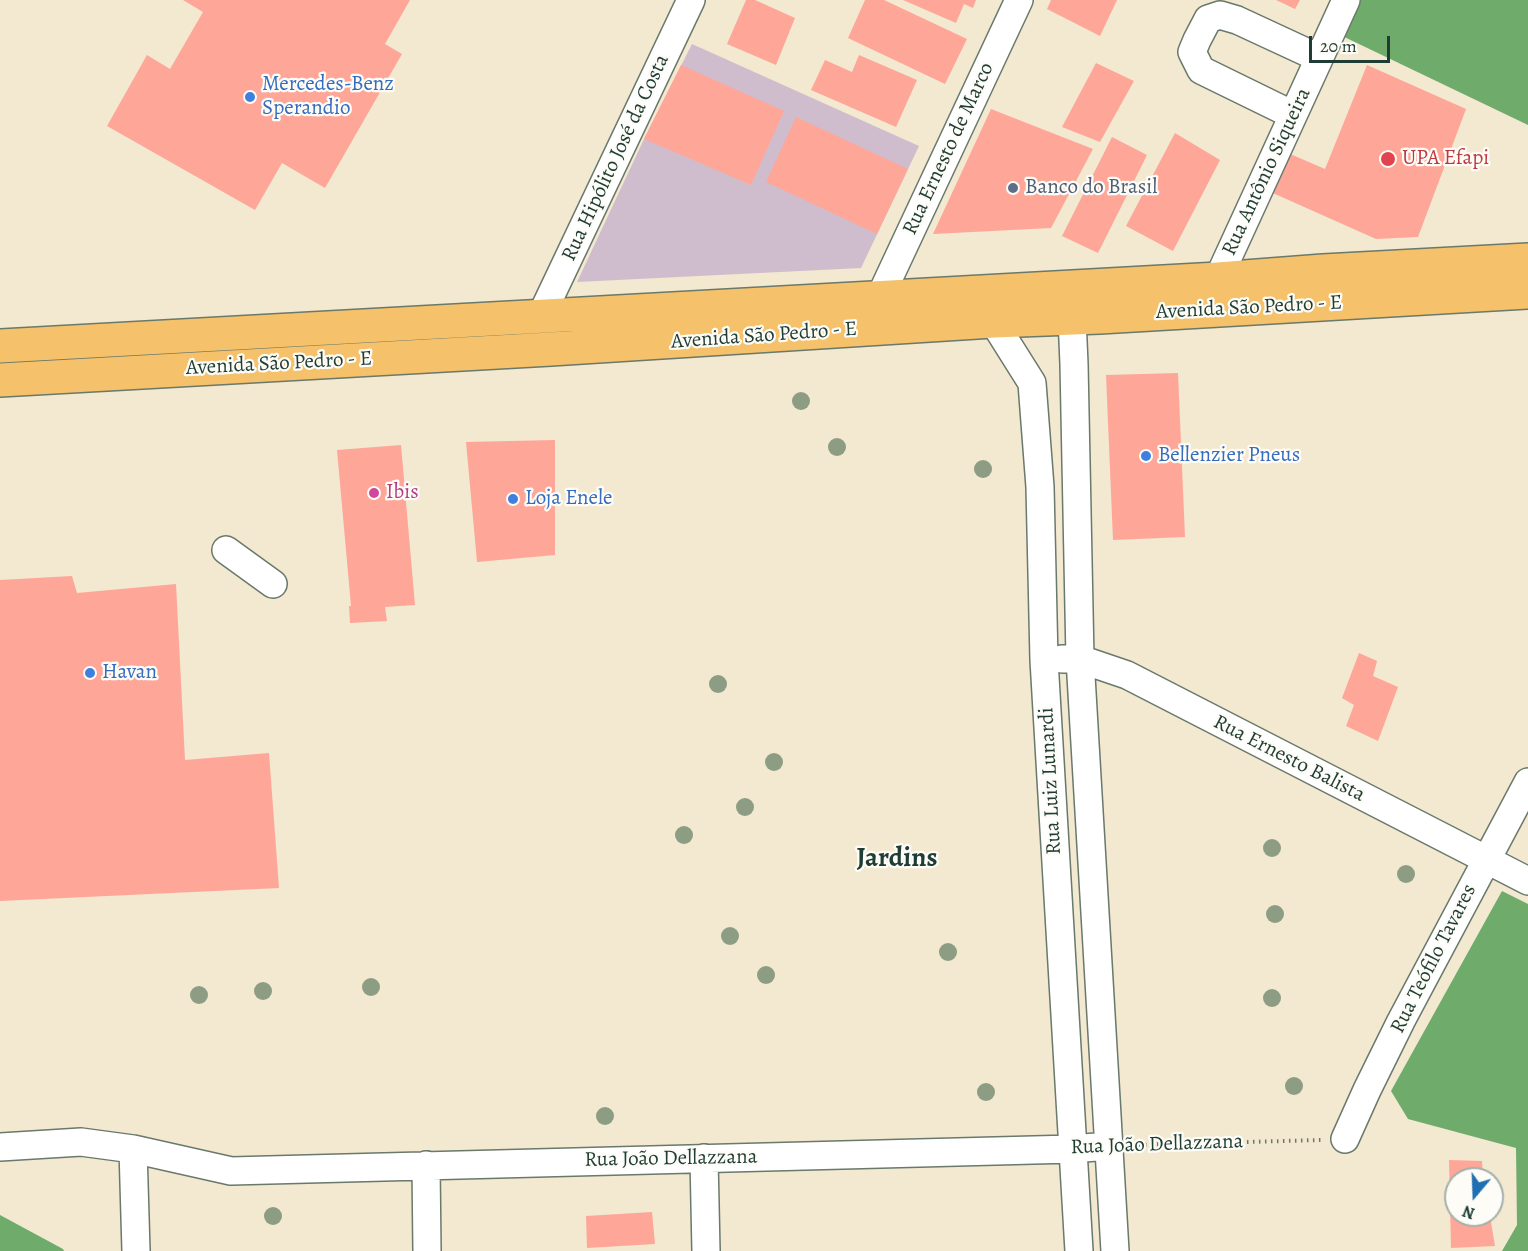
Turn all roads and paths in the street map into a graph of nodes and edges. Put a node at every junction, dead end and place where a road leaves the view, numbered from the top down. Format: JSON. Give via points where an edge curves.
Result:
{"nodes":[{"id":1,"x":691,"y":0,"type":"edge"},
{"id":2,"x":1019,"y":0,"type":"edge"},
{"id":3,"x":1346,"y":0,"type":"edge"},
{"id":4,"x":1319,"y":58,"type":"junction"},
{"id":5,"x":1293,"y":115,"type":"junction"},
{"id":6,"x":1528,"y":260,"type":"edge"},
{"id":7,"x":1218,"y":279,"type":"junction"},
{"id":8,"x":1528,"y":292,"type":"edge"},
{"id":9,"x":880,"y":297,"type":"junction"},
{"id":10,"x":541,"y":316,"type":"junction"},
{"id":11,"x":1072,"y":318,"type":"junction"},
{"id":12,"x":993,"y":321,"type":"junction"},
{"id":13,"x":0,"y":346,"type":"edge"},
{"id":14,"x":0,"y":380,"type":"edge"},
{"id":15,"x":226,"y":550,"type":"dead end"},
{"id":16,"x":273,"y":584,"type":"dead end"},
{"id":17,"x":1080,"y":659,"type":"junction"},
{"id":18,"x":1044,"y":660,"type":"junction"},
{"id":19,"x":1528,"y":783,"type":"edge"},
{"id":20,"x":1486,"y":859,"type":"junction"},
{"id":21,"x":1528,"y":880,"type":"edge"},
{"id":22,"x":1346,"y":1139,"type":"joint"},
{"id":23,"x":1108,"y":1146,"type":"junction"},
{"id":24,"x":0,"y":1147,"type":"edge"},
{"id":25,"x":133,"y":1149,"type":"junction"},
{"id":26,"x":1072,"y":1149,"type":"junction"},
{"id":27,"x":704,"y":1158,"type":"junction"},
{"id":28,"x":426,"y":1165,"type":"junction"},
{"id":29,"x":136,"y":1251,"type":"edge"},
{"id":30,"x":427,"y":1251,"type":"edge"},
{"id":31,"x":706,"y":1251,"type":"edge"},
{"id":32,"x":1078,"y":1251,"type":"edge"},
{"id":33,"x":1115,"y":1251,"type":"edge"}],
"edges":[{"from":1,"to":10,"type":"street","name":"Rua Hipólito José da Costa"},
{"from":2,"to":9,"type":"street","name":"Rua Ernesto de Marco"},
{"from":3,"to":4,"type":"street","name":"Rua Antônio Siqueira"},
{"from":4,"to":5,"type":"street","name":"Rua Antônio Siqueira"},
{"from":4,"to":5,"type":"street","via":[[1220,15],[1208,19],[1197,40],[1192,52],[1201,70]]},
{"from":5,"to":7,"type":"street","name":"Rua Antônio Siqueira"},
{"from":6,"to":7,"type":"main road","name":"Avenida São Pedro - E"},
{"from":7,"to":9,"type":"main road","name":"Avenida São Pedro - E"},
{"from":8,"to":11,"type":"main road","name":"Avenida São Pedro - E"},
{"from":9,"to":10,"type":"main road","name":"Avenida São Pedro - E"},
{"from":10,"to":13,"type":"main road","name":"Avenida São Pedro - E"},
{"from":11,"to":12,"type":"main road","name":"Avenida São Pedro - E"},
{"from":11,"to":17,"type":"street","name":"Rua Luiz Lunardi"},
{"from":12,"to":14,"type":"main road","name":"Avenida São Pedro - E"},
{"from":12,"to":18,"type":"street","name":"Rua Luiz Lunardi","via":[[1032,383],[1040,487]]},
{"from":15,"to":16,"type":"street"},
{"from":17,"to":18,"type":"street","name":"Rua Ernesto Balista"},
{"from":17,"to":20,"type":"street","name":"Rua Ernesto Balista","via":[[1127,675]]},
{"from":17,"to":23,"type":"street","name":"Rua Luiz Lunardi"},
{"from":18,"to":26,"type":"street","name":"Rua Luiz Lunardi"},
{"from":19,"to":20,"type":"street","name":"Rua Teófilo Tavares"},
{"from":20,"to":21,"type":"street","name":"Rua Ernesto Balista"},
{"from":20,"to":22,"type":"street","name":"Rua Teófilo Tavares","via":[[1396,1031]]},
{"from":22,"to":23,"type":"path","name":"Rua João Dellazzana"},
{"from":23,"to":26,"type":"street","name":"Rua João Dellazzana"},
{"from":23,"to":33,"type":"street","name":"Rua Luiz Lunardi"},
{"from":24,"to":25,"type":"street","name":"Rua João Dellazzana","via":[[81,1142]]},
{"from":25,"to":28,"type":"street","name":"Rua João Dellazzana","via":[[231,1171]]},
{"from":25,"to":29,"type":"street"},
{"from":26,"to":27,"type":"street","name":"Rua João Dellazzana"},
{"from":26,"to":32,"type":"street","name":"Rua Luiz Lunardi"},
{"from":27,"to":28,"type":"street","name":"Rua João Dellazzana"},
{"from":27,"to":31,"type":"street"},
{"from":28,"to":30,"type":"street"}]}
